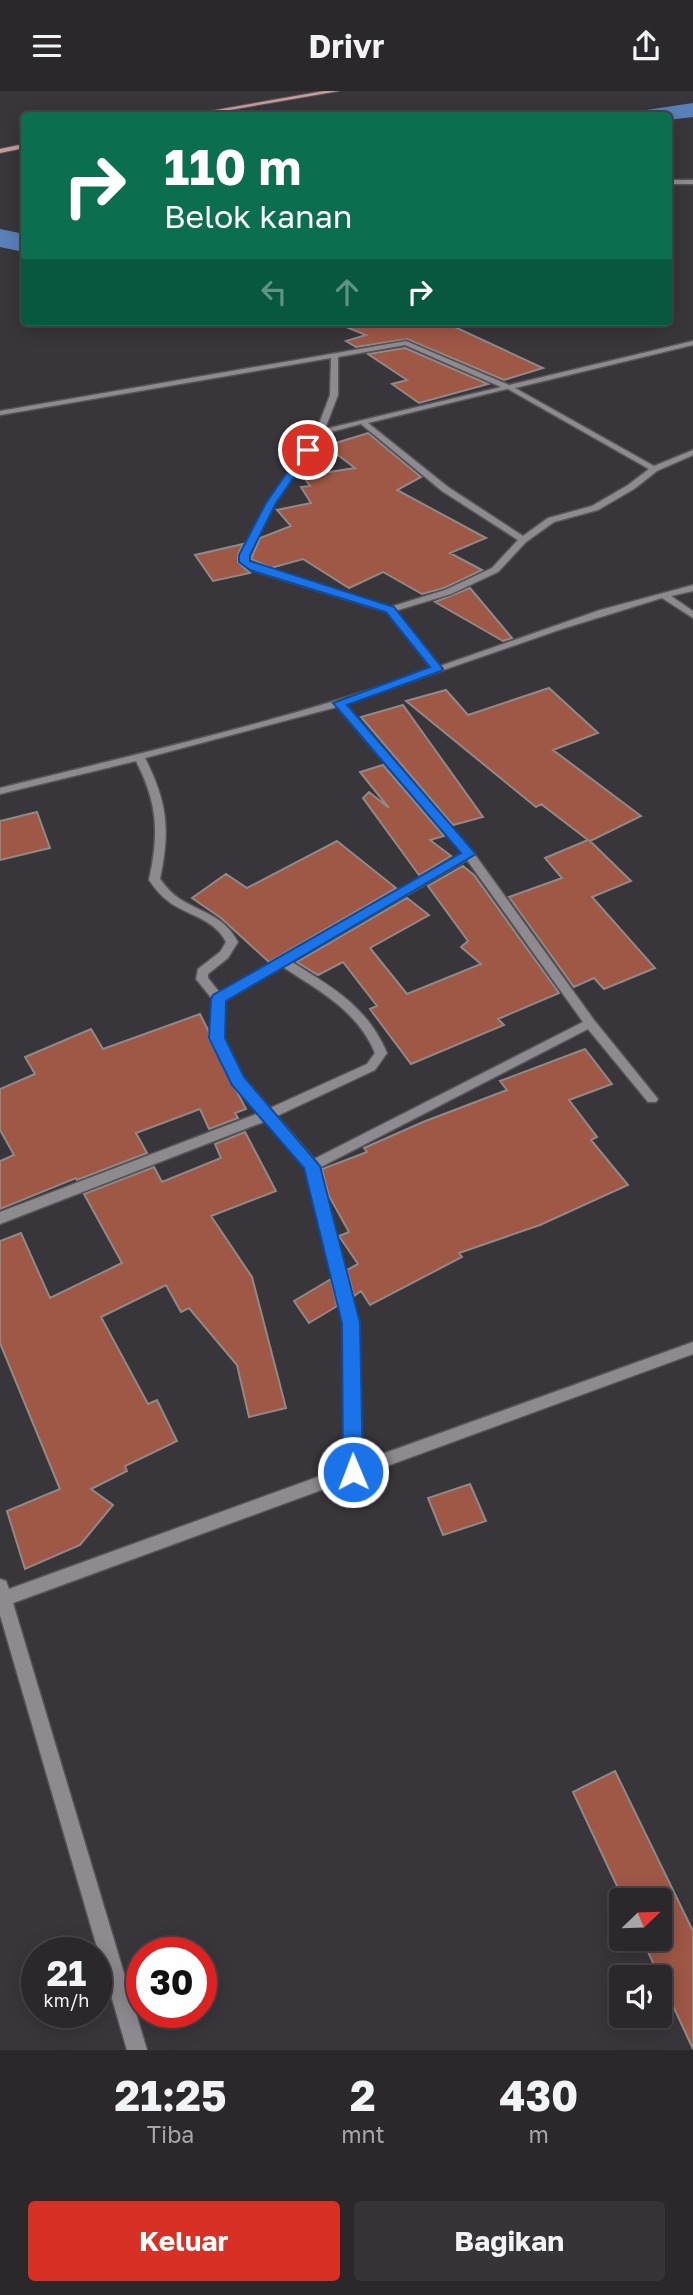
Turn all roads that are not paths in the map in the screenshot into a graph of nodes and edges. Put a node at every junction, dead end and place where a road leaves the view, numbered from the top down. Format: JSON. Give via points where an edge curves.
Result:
{"nodes":[{"id":1,"x":336,"y":91,"type":"edge"},
{"id":2,"x":209,"y":112,"type":"edge"},
{"id":3,"x":21,"y":147,"type":"edge"},
{"id":4,"x":0,"y":151,"type":"edge"},
{"id":5,"x":672,"y":182,"type":"edge"},
{"id":6,"x":693,"y":182,"type":"edge"},
{"id":7,"x":693,"y":343,"type":"edge"},
{"id":8,"x":335,"y":353,"type":"junction"},
{"id":9,"x":510,"y":388,"type":"junction"},
{"id":10,"x":0,"y":413,"type":"edge"},
{"id":11,"x":363,"y":422,"type":"junction"},
{"id":12,"x":320,"y":432,"type":"junction"},
{"id":13,"x":693,"y":452,"type":"edge"},
{"id":14,"x":653,"y":469,"type":"junction"},
{"id":15,"x":523,"y":540,"type":"junction"},
{"id":16,"x":693,"y":588,"type":"edge"},
{"id":17,"x":663,"y":595,"type":"junction"},
{"id":18,"x":390,"y":610,"type":"junction"},
{"id":19,"x":693,"y":615,"type":"edge"},
{"id":20,"x":437,"y":669,"type":"junction"},
{"id":21,"x":339,"y":703,"type":"junction"},
{"id":22,"x":139,"y":756,"type":"junction"},
{"id":23,"x":0,"y":792,"type":"edge"},
{"id":24,"x":469,"y":854,"type":"junction"},
{"id":25,"x":283,"y":962,"type":"junction"},
{"id":26,"x":219,"y":999,"type":"junction"},
{"id":27,"x":590,"y":1023,"type":"junction"},
{"id":28,"x":653,"y":1099,"type":"dead end"},
{"id":29,"x":267,"y":1115,"type":"junction"},
{"id":30,"x":312,"y":1166,"type":"junction"},
{"id":31,"x":0,"y":1218,"type":"edge"},
{"id":32,"x":693,"y":1348,"type":"edge"},
{"id":33,"x":353,"y":1472,"type":"junction"},
{"id":34,"x":1,"y":1595,"type":"edge"},
{"id":35,"x":137,"y":2050,"type":"edge"}],
"edges":[{"from":1,"to":2,"type":"main road"},
{"from":3,"to":4,"type":"main road"},
{"from":5,"to":6,"type":"street"},
{"from":7,"to":9,"type":"street"},
{"from":8,"to":9,"type":"street","via":[[406,343]]},
{"from":8,"to":10,"type":"street"},
{"from":8,"to":12,"type":"street","via":[[334,395]]},
{"from":9,"to":11,"type":"street"},
{"from":9,"to":14,"type":"street"},
{"from":11,"to":12,"type":"street"},
{"from":11,"to":15,"type":"street","via":[[445,489]]},
{"from":12,"to":18,"type":"street","via":[[271,503],[244,562]]},
{"from":13,"to":14,"type":"street"},
{"from":14,"to":15,"type":"street","via":[[594,508],[551,520]]},
{"from":15,"to":18,"type":"street","via":[[495,570],[448,592]]},
{"from":16,"to":17,"type":"street"},
{"from":17,"to":19,"type":"street"},
{"from":17,"to":20,"type":"street"},
{"from":18,"to":20,"type":"street"},
{"from":20,"to":21,"type":"street"},
{"from":21,"to":22,"type":"street"},
{"from":21,"to":24,"type":"street"},
{"from":22,"to":23,"type":"street"},
{"from":22,"to":26,"type":"street","via":[[155,786],[162,813],[163,837],[154,880],[174,899],[228,931],[233,942],[202,972],[202,979]]},
{"from":24,"to":25,"type":"street"},
{"from":24,"to":27,"type":"street"},
{"from":25,"to":26,"type":"street"},
{"from":25,"to":29,"type":"street","via":[[359,1012],[381,1053],[371,1067]]},
{"from":26,"to":29,"type":"street","via":[[217,1038],[238,1080]]},
{"from":27,"to":28,"type":"street"},
{"from":27,"to":30,"type":"street"},
{"from":29,"to":30,"type":"street"},
{"from":29,"to":31,"type":"street"},
{"from":30,"to":33,"type":"street","via":[[351,1323]]},
{"from":32,"to":33,"type":"street"},
{"from":33,"to":34,"type":"street"},
{"from":34,"to":35,"type":"street"}]}
